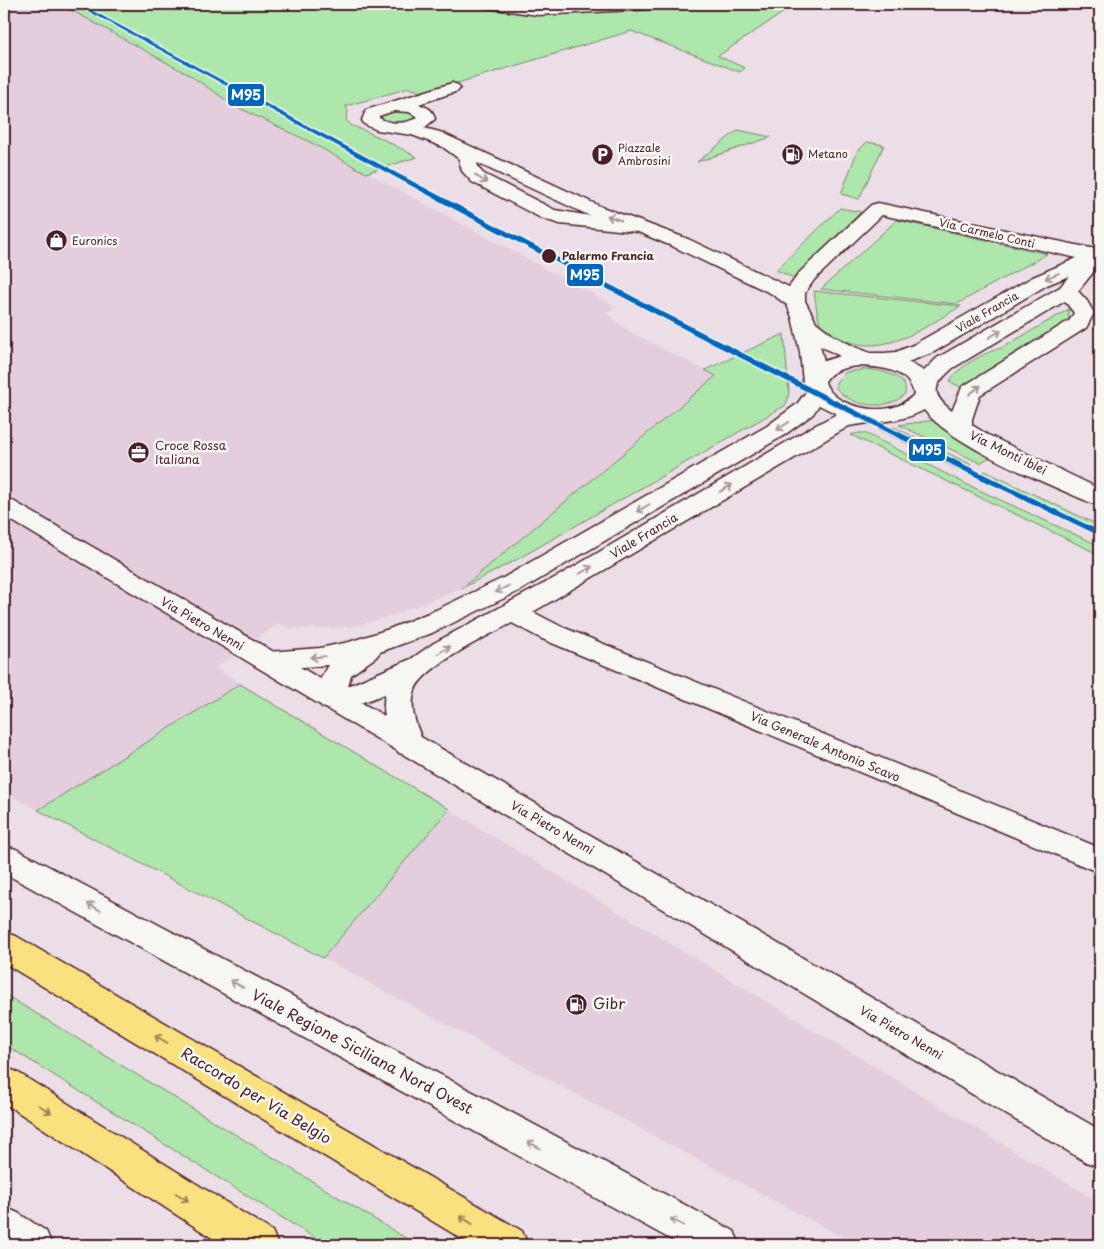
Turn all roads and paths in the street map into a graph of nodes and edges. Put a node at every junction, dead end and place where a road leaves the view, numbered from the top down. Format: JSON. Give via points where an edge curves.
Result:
{"nodes":[{"id":1,"x":488,"y":4,"type":"edge"},
{"id":2,"x":670,"y":4,"type":"edge"},
{"id":3,"x":452,"y":88,"type":"dead end"},
{"id":4,"x":431,"y":95,"type":"junction"},
{"id":5,"x":394,"y":106,"type":"junction"},
{"id":6,"x":422,"y":113,"type":"junction"},
{"id":7,"x":389,"y":127,"type":"junction"},
{"id":8,"x":442,"y":140,"type":"junction"},
{"id":9,"x":1098,"y":256,"type":"edge"},
{"id":10,"x":1067,"y":291,"type":"junction"},
{"id":11,"x":799,"y":310,"type":"junction"},
{"id":12,"x":875,"y":360,"type":"junction"},
{"id":13,"x":816,"y":386,"type":"junction"},
{"id":14,"x":925,"y":392,"type":"junction"},
{"id":15,"x":870,"y":414,"type":"junction"},
{"id":16,"x":965,"y":432,"type":"junction"},
{"id":17,"x":1100,"y":498,"type":"edge"},
{"id":18,"x":4,"y":506,"type":"edge"},
{"id":19,"x":512,"y":613,"type":"junction"},
{"id":20,"x":387,"y":640,"type":"junction"},
{"id":21,"x":267,"y":661,"type":"junction"},
{"id":22,"x":421,"y":664,"type":"junction"},
{"id":23,"x":332,"y":700,"type":"junction"},
{"id":24,"x":410,"y":746,"type":"junction"},
{"id":25,"x":4,"y":858,"type":"edge"},
{"id":26,"x":1100,"y":861,"type":"edge"},
{"id":27,"x":4,"y":946,"type":"edge"},
{"id":28,"x":4,"y":1083,"type":"edge"},
{"id":29,"x":1100,"y":1150,"type":"edge"},
{"id":30,"x":258,"y":1245,"type":"edge"},
{"id":31,"x":508,"y":1245,"type":"edge"},
{"id":32,"x":720,"y":1245,"type":"edge"}],
"edges":[{"from":1,"to":2,"type":"street","via":[[538,11]]},
{"from":3,"to":4,"type":"street"},
{"from":4,"to":5,"type":"street"},
{"from":4,"to":6,"type":"street","via":[[418,102]]},
{"from":5,"to":6,"type":"street"},
{"from":5,"to":7,"type":"street","via":[[377,110],[370,117],[374,123]]},
{"from":6,"to":7,"type":"street","via":[[408,127]]},
{"from":6,"to":8,"type":"street","via":[[427,130]]},
{"from":7,"to":8,"type":"street","via":[[414,130]]},
{"from":8,"to":11,"type":"street","via":[[467,157],[478,178],[548,214],[573,221],[640,227],[674,240],[774,288]]},
{"from":9,"to":10,"type":"street","name":"Viale Francia"},
{"from":9,"to":11,"type":"street","name":"Via Carmelo Conti","via":[[878,209],[807,276],[795,293]]},
{"from":9,"to":12,"type":"street","name":"Viale Francia","one_way":true,"via":[[1040,281],[916,352]]},
{"from":14,"to":10,"type":"street","name":"Viale Francia","one_way":true,"via":[[929,378],[945,364]]},
{"from":16,"to":10,"type":"street","one_way":true,"via":[[960,419],[970,392],[1079,324],[1084,313]]},
{"from":11,"to":12,"type":"street","via":[[812,331],[823,339]]},
{"from":11,"to":13,"type":"street","via":[[815,369]]},
{"from":12,"to":13,"type":"street","name":"Viale Francia","via":[[834,363],[825,368]]},
{"from":12,"to":14,"type":"street","name":"Via Monti Iblei","via":[[909,370],[917,376]]},
{"from":13,"to":15,"type":"street","via":[[832,404]]},
{"from":13,"to":20,"type":"street","name":"Viale Francia","one_way":true,"via":[[793,419],[775,431],[512,584]]},
{"from":14,"to":15,"type":"street","name":"Viale Francia","via":[[920,403],[906,410]]},
{"from":14,"to":16,"type":"street","name":"Via Monti Iblei","via":[[928,403],[939,414]]},
{"from":19,"to":15,"type":"street","name":"Viale Francia","one_way":true,"via":[[820,432],[842,420]]},
{"from":16,"to":17,"type":"street","name":"Via Monti Iblei"},
{"from":18,"to":21,"type":"street","name":"Via Pietro Nenni"},
{"from":22,"to":19,"type":"street","name":"Viale Francia","one_way":true},
{"from":19,"to":26,"type":"street","name":"Via Generale Antonio Scavo","via":[[550,632]]},
{"from":20,"to":21,"type":"street","name":"Viale Francia","one_way":true,"via":[[327,656]]},
{"from":20,"to":23,"type":"street","name":"Viale Francia","via":[[339,670],[332,681]]},
{"from":21,"to":23,"type":"street","name":"Via Pietro Nenni"},
{"from":22,"to":23,"type":"street","name":"Viale Francia","via":[[381,685]]},
{"from":22,"to":24,"type":"street","name":"Viale Francia","via":[[402,685],[399,704],[401,725]]},
{"from":23,"to":24,"type":"street","name":"Via Pietro Nenni"},
{"from":24,"to":29,"type":"street","name":"Via Pietro Nenni"},
{"from":32,"to":25,"type":"street","name":"Viale Regione Siciliana Nord Ovest","one_way":true},
{"from":31,"to":27,"type":"highway","name":"Raccordo per Via Belgio","one_way":true},
{"from":28,"to":30,"type":"highway","one_way":true}]}
